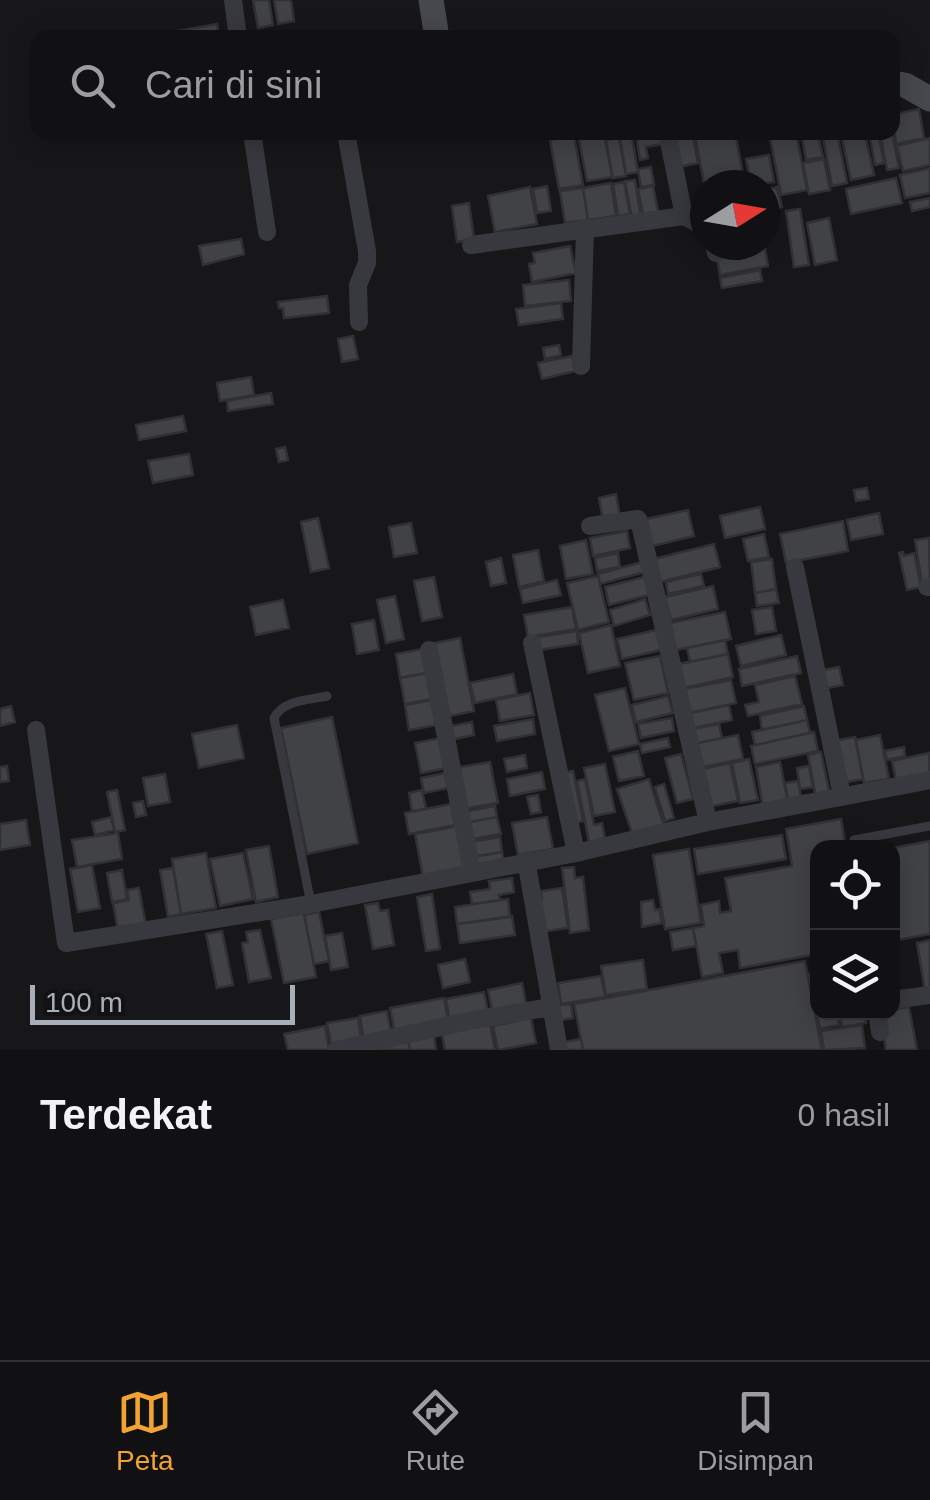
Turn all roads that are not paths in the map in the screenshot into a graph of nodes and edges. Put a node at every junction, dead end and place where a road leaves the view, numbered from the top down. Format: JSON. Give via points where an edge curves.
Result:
{"nodes":[{"id":1,"x":233,"y":0,"type":"edge"},
{"id":2,"x":431,"y":0,"type":"edge"},
{"id":3,"x":237,"y":30,"type":"edge"},
{"id":4,"x":436,"y":30,"type":"edge"},
{"id":5,"x":900,"y":84,"type":"edge"},
{"id":6,"x":930,"y":99,"type":"edge"},
{"id":7,"x":253,"y":140,"type":"edge"},
{"id":8,"x":347,"y":140,"type":"edge"},
{"id":9,"x":668,"y":140,"type":"edge"},
{"id":10,"x":684,"y":216,"type":"junction"},
{"id":11,"x":690,"y":219,"type":"edge"},
{"id":12,"x":585,"y":228,"type":"junction"},
{"id":13,"x":267,"y":232,"type":"dead end"},
{"id":14,"x":471,"y":245,"type":"dead end"},
{"id":15,"x":359,"y":322,"type":"dead end"},
{"id":16,"x":581,"y":366,"type":"dead end"},
{"id":17,"x":590,"y":526,"type":"dead end"},
{"id":18,"x":795,"y":567,"type":"dead end"},
{"id":19,"x":532,"y":643,"type":"dead end"},
{"id":20,"x":429,"y":650,"type":"dead end"},
{"id":21,"x":327,"y":696,"type":"dead end"},
{"id":22,"x":36,"y":730,"type":"dead end"},
{"id":23,"x":930,"y":780,"type":"edge"},
{"id":24,"x":842,"y":796,"type":"junction"},
{"id":25,"x":708,"y":822,"type":"junction"},
{"id":26,"x":930,"y":826,"type":"edge"},
{"id":27,"x":854,"y":840,"type":"dead end"},
{"id":28,"x":576,"y":853,"type":"junction"},
{"id":29,"x":526,"y":860,"type":"junction"},
{"id":30,"x":472,"y":870,"type":"junction"},
{"id":31,"x":311,"y":904,"type":"junction"},
{"id":32,"x":930,"y":995,"type":"edge"},
{"id":33,"x":900,"y":999,"type":"edge"},
{"id":34,"x":551,"y":1008,"type":"junction"},
{"id":35,"x":336,"y":1050,"type":"edge"},
{"id":36,"x":558,"y":1050,"type":"edge"}],
"edges":[{"from":1,"to":3,"type":"street"},
{"from":2,"to":4,"type":"street"},
{"from":5,"to":6,"type":"street"},
{"from":7,"to":13,"type":"street"},
{"from":8,"to":15,"type":"street","via":[[367,251],[358,285]]},
{"from":9,"to":10,"type":"street"},
{"from":10,"to":11,"type":"street"},
{"from":10,"to":12,"type":"street"},
{"from":12,"to":14,"type":"street"},
{"from":12,"to":16,"type":"street"},
{"from":17,"to":25,"type":"street","via":[[630,518],[640,524]]},
{"from":18,"to":24,"type":"street"},
{"from":19,"to":28,"type":"street"},
{"from":20,"to":30,"type":"street"},
{"from":21,"to":31,"type":"lane","via":[[291,703],[274,718]]},
{"from":22,"to":31,"type":"street","via":[[66,943]]},
{"from":23,"to":24,"type":"street"},
{"from":24,"to":25,"type":"street"},
{"from":25,"to":28,"type":"street"},
{"from":26,"to":27,"type":"lane"},
{"from":28,"to":29,"type":"street"},
{"from":29,"to":30,"type":"street"},
{"from":29,"to":34,"type":"street"},
{"from":30,"to":31,"type":"street"},
{"from":32,"to":33,"type":"street"},
{"from":34,"to":35,"type":"street"},
{"from":34,"to":36,"type":"street"}]}
